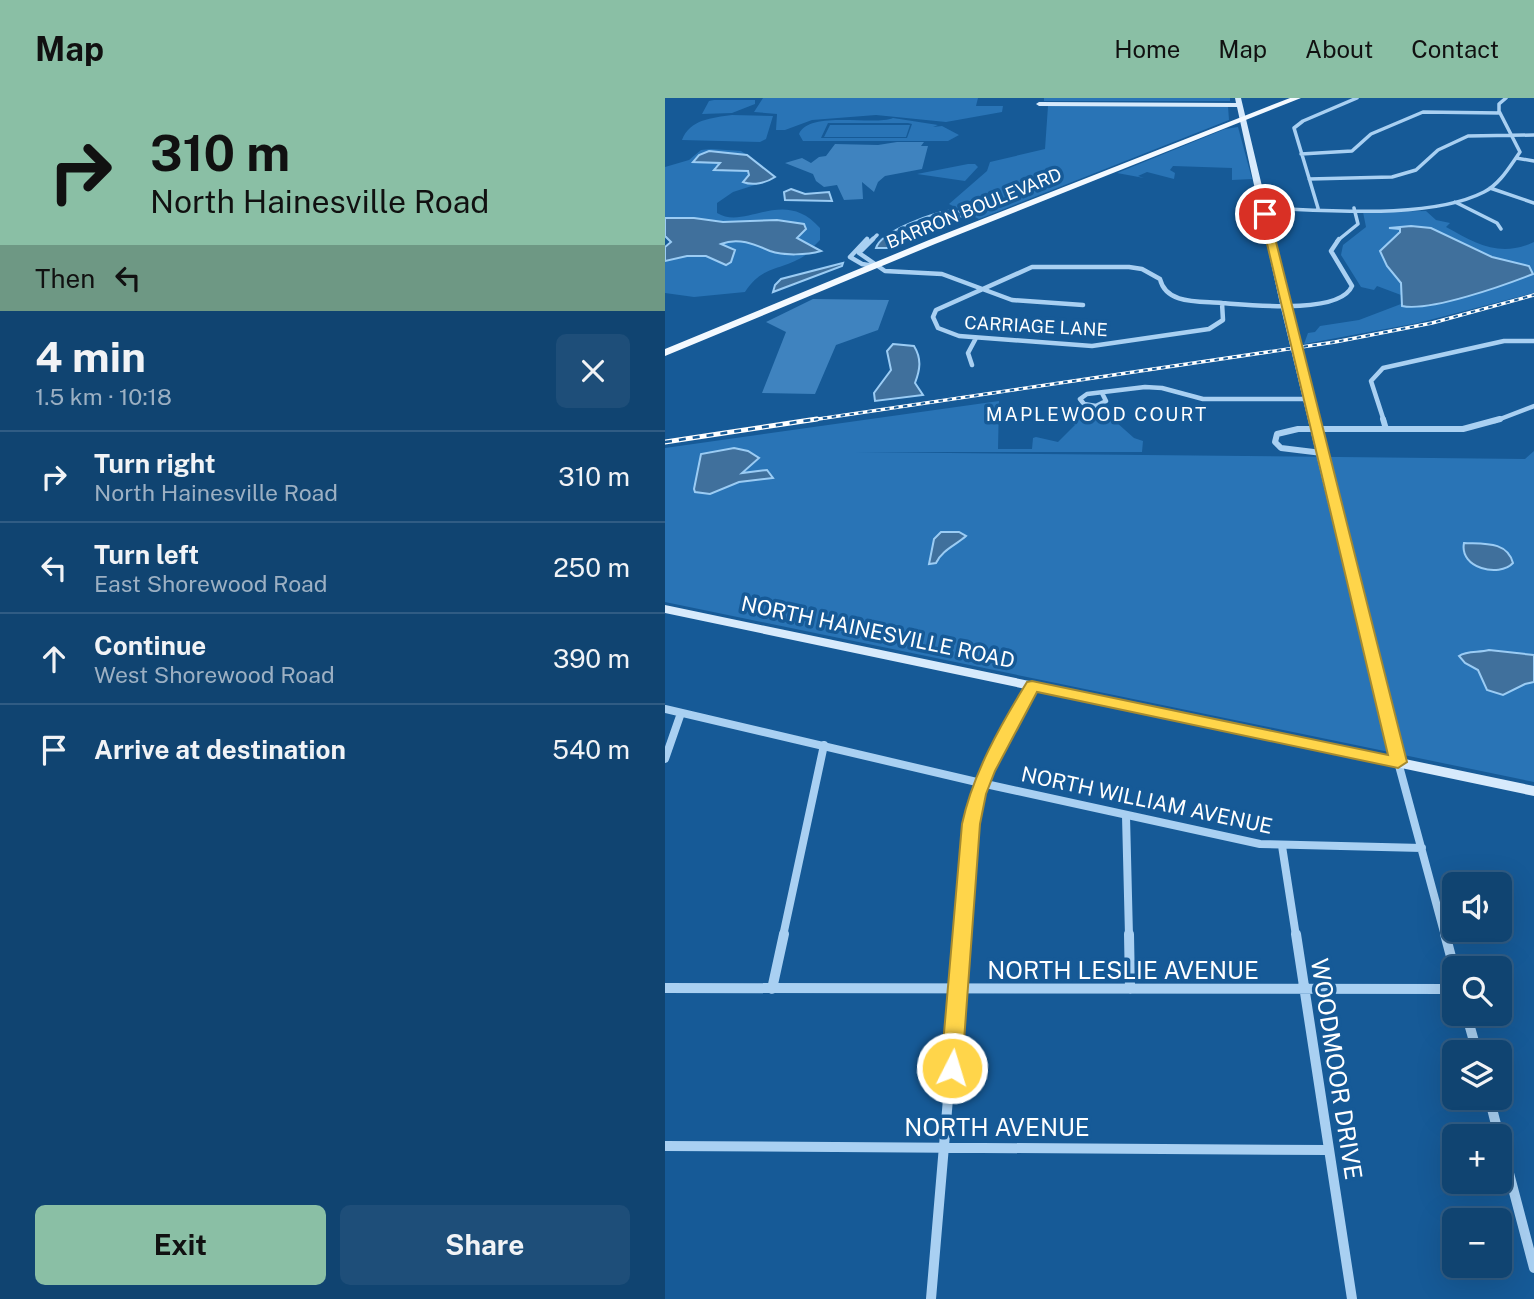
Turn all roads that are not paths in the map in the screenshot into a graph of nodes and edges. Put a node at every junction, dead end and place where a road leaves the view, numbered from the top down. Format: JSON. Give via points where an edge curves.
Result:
{"nodes":[{"id":1,"x":1297,"y":98,"type":"edge"},
{"id":2,"x":1357,"y":98,"type":"edge"},
{"id":3,"x":1506,"y":98,"type":"edge"},
{"id":4,"x":1239,"y":102,"type":"edge"},
{"id":5,"x":1039,"y":103,"type":"dead end"},
{"id":6,"x":1500,"y":113,"type":"junction"},
{"id":7,"x":1243,"y":120,"type":"junction"},
{"id":8,"x":1512,"y":135,"type":"junction"},
{"id":9,"x":1534,"y":135,"type":"edge"},
{"id":10,"x":1301,"y":154,"type":"junction"},
{"id":11,"x":1515,"y":158,"type":"junction"},
{"id":12,"x":1534,"y":161,"type":"edge"},
{"id":13,"x":1309,"y":179,"type":"junction"},
{"id":14,"x":1490,"y":188,"type":"junction"},
{"id":15,"x":1454,"y":202,"type":"junction"},
{"id":16,"x":1534,"y":203,"type":"edge"},
{"id":17,"x":1263,"y":208,"type":"junction"},
{"id":18,"x":1318,"y":208,"type":"junction"},
{"id":19,"x":1354,"y":208,"type":"junction"},
{"id":20,"x":1501,"y":229,"type":"dead end"},
{"id":21,"x":875,"y":266,"type":"junction"},
{"id":22,"x":979,"y":289,"type":"junction"},
{"id":23,"x":1222,"y":303,"type":"junction"},
{"id":24,"x":1285,"y":304,"type":"junction"},
{"id":25,"x":1083,"y":305,"type":"dead end"},
{"id":26,"x":976,"y":338,"type":"junction"},
{"id":27,"x":1534,"y":341,"type":"edge"},
{"id":28,"x":665,"y":353,"type":"edge"},
{"id":29,"x":972,"y":365,"type":"dead end"},
{"id":30,"x":1102,"y":393,"type":"dead end"},
{"id":31,"x":1309,"y":399,"type":"junction"},
{"id":32,"x":1534,"y":406,"type":"edge"},
{"id":33,"x":1316,"y":429,"type":"junction"},
{"id":34,"x":1386,"y":429,"type":"junction"},
{"id":35,"x":1321,"y":451,"type":"junction"},
{"id":36,"x":665,"y":609,"type":"edge"},
{"id":37,"x":1032,"y":686,"type":"junction"},
{"id":38,"x":665,"y":709,"type":"edge"},
{"id":39,"x":681,"y":713,"type":"junction"},
{"id":40,"x":824,"y":745,"type":"junction"},
{"id":41,"x":665,"y":759,"type":"edge"},
{"id":42,"x":1398,"y":762,"type":"junction"},
{"id":43,"x":981,"y":783,"type":"junction"},
{"id":44,"x":1534,"y":791,"type":"edge"},
{"id":45,"x":1126,"y":816,"type":"junction"},
{"id":46,"x":1282,"y":846,"type":"junction"},
{"id":47,"x":1422,"y":848,"type":"junction"},
{"id":48,"x":1451,"y":956,"type":"edge"},
{"id":49,"x":665,"y":988,"type":"edge"},
{"id":50,"x":772,"y":989,"type":"junction"},
{"id":51,"x":959,"y":989,"type":"junction"},
{"id":52,"x":1130,"y":989,"type":"junction"},
{"id":53,"x":1303,"y":989,"type":"junction"},
{"id":54,"x":1442,"y":989,"type":"edge"},
{"id":55,"x":665,"y":1146,"type":"edge"},
{"id":56,"x":945,"y":1148,"type":"junction"},
{"id":57,"x":1328,"y":1150,"type":"junction"},
{"id":58,"x":1512,"y":1186,"type":"edge"},
{"id":59,"x":1534,"y":1268,"type":"edge"},
{"id":60,"x":931,"y":1299,"type":"edge"},
{"id":61,"x":1352,"y":1299,"type":"edge"}],
"edges":[{"from":1,"to":7,"type":"main road","name":"BARRON BOULEVARD"},
{"from":2,"to":10,"type":"street","via":[[1296,125]]},
{"from":3,"to":6,"type":"street","via":[[1499,104]]},
{"from":4,"to":5,"type":"main road"},
{"from":4,"to":7,"type":"main road"},
{"from":6,"to":8,"type":"street"},
{"from":6,"to":10,"type":"street","via":[[1423,112],[1371,134],[1352,151]]},
{"from":7,"to":17,"type":"main road"},
{"from":7,"to":21,"type":"main road","name":"BARRON BOULEVARD"},
{"from":8,"to":9,"type":"street"},
{"from":8,"to":11,"type":"street","via":[[1520,152]]},
{"from":8,"to":13,"type":"street","via":[[1462,138],[1438,150],[1416,170],[1401,175]]},
{"from":10,"to":13,"type":"street"},
{"from":11,"to":12,"type":"street"},
{"from":11,"to":14,"type":"street"},
{"from":13,"to":18,"type":"street"},
{"from":14,"to":15,"type":"street"},
{"from":14,"to":16,"type":"street"},
{"from":15,"to":19,"type":"street","via":[[1418,208]]},
{"from":15,"to":20,"type":"street"},
{"from":17,"to":18,"type":"street"},
{"from":17,"to":24,"type":"main road"},
{"from":18,"to":19,"type":"street"},
{"from":19,"to":24,"type":"street","via":[[1358,224],[1331,251],[1352,282],[1351,292],[1327,303]]},
{"from":21,"to":21,"type":"street","via":[[850,257],[875,235],[859,253]]},
{"from":21,"to":22,"type":"street","via":[[885,271],[942,274]]},
{"from":21,"to":28,"type":"main road","name":"BARRON BOULEVARD"},
{"from":22,"to":23,"type":"street","via":[[1032,267],[1129,267],[1154,274],[1172,296]]},
{"from":22,"to":25,"type":"street","via":[[1012,300]]},
{"from":22,"to":26,"type":"street","name":"CARRIAGE LANE","via":[[941,306],[933,317],[947,333]]},
{"from":23,"to":24,"type":"street"},
{"from":23,"to":26,"type":"street","name":"CARRIAGE LANE","via":[[1223,320],[1209,330],[1122,344],[1073,346]]},
{"from":24,"to":31,"type":"main road"},
{"from":26,"to":29,"type":"street","via":[[968,352]]},
{"from":27,"to":34,"type":"street","via":[[1504,341],[1383,368],[1371,381]]},
{"from":30,"to":31,"type":"street","via":[[1145,387],[1203,399]]},
{"from":31,"to":33,"type":"main road"},
{"from":32,"to":34,"type":"street","via":[[1463,429]]},
{"from":33,"to":34,"type":"street"},
{"from":33,"to":35,"type":"main road"},
{"from":33,"to":35,"type":"street","via":[[1277,434],[1275,442],[1281,448]]},
{"from":35,"to":42,"type":"main road"},
{"from":36,"to":37,"type":"main road","name":"NORTH HAINESVILLE ROAD"},
{"from":37,"to":42,"type":"main road","name":"NORTH HAINESVILLE ROAD"},
{"from":37,"to":43,"type":"street"},
{"from":38,"to":39,"type":"street","name":"NORTH WILLIAM AVENUE"},
{"from":39,"to":40,"type":"street","name":"NORTH WILLIAM AVENUE"},
{"from":39,"to":41,"type":"street"},
{"from":40,"to":43,"type":"street","name":"NORTH WILLIAM AVENUE"},
{"from":40,"to":50,"type":"street"},
{"from":42,"to":44,"type":"main road","name":"NORTH HAINESVILLE ROAD"},
{"from":42,"to":47,"type":"street"},
{"from":43,"to":45,"type":"street","name":"NORTH WILLIAM AVENUE"},
{"from":43,"to":51,"type":"street","via":[[971,824]]},
{"from":45,"to":46,"type":"street","name":"NORTH WILLIAM AVENUE"},
{"from":45,"to":52,"type":"street"},
{"from":46,"to":47,"type":"street","name":"NORTH WILLIAM AVENUE"},
{"from":46,"to":53,"type":"street","name":"WOODMOOR DRIVE"},
{"from":47,"to":48,"type":"street"},
{"from":49,"to":50,"type":"street","name":"NORTH LESLIE AVENUE"},
{"from":50,"to":51,"type":"street","name":"NORTH LESLIE AVENUE"},
{"from":51,"to":52,"type":"street","name":"NORTH LESLIE AVENUE"},
{"from":51,"to":56,"type":"street"},
{"from":52,"to":53,"type":"street","name":"NORTH LESLIE AVENUE"},
{"from":53,"to":54,"type":"street","name":"NORTH LESLIE AVENUE"},
{"from":53,"to":57,"type":"street","name":"WOODMOOR DRIVE"},
{"from":55,"to":56,"type":"street","name":"NORTH AVENUE"},
{"from":56,"to":57,"type":"street","name":"NORTH AVENUE"},
{"from":56,"to":60,"type":"street"},
{"from":57,"to":61,"type":"street","name":"WOODMOOR DRIVE"},
{"from":58,"to":59,"type":"street"}]}
